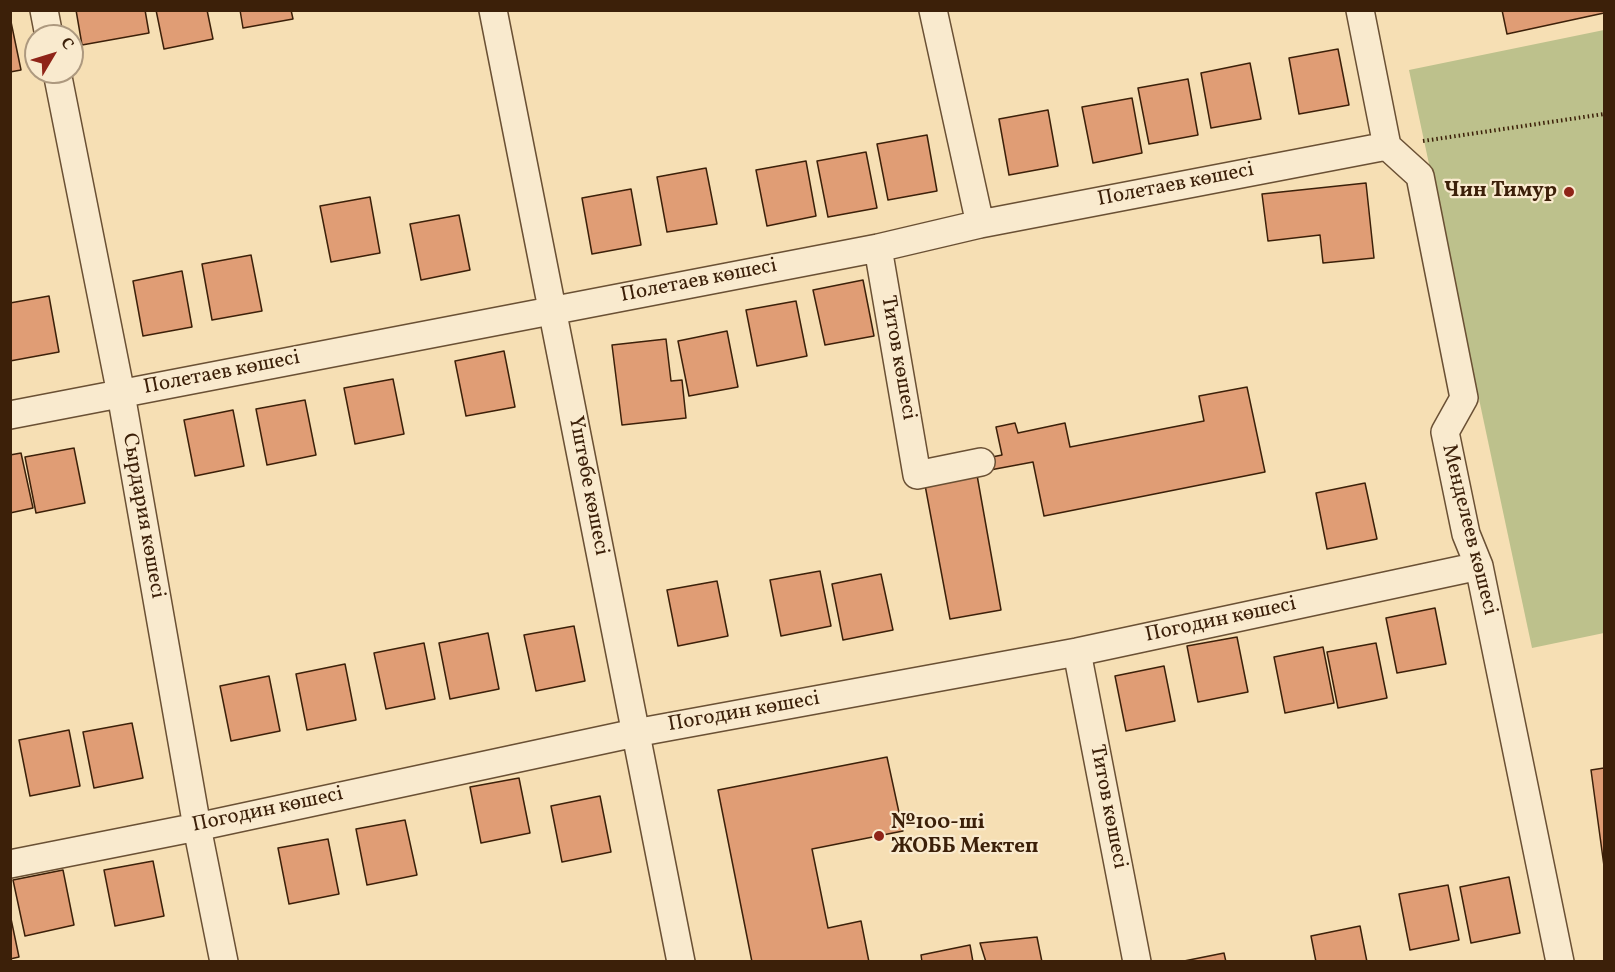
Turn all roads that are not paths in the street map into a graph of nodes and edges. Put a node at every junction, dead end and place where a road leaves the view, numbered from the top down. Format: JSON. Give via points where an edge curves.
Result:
{"nodes":[{"id":1,"x":493,"y":10,"type":"edge"},
{"id":2,"x":933,"y":10,"type":"edge"},
{"id":3,"x":1360,"y":10,"type":"edge"},
{"id":4,"x":59,"y":84,"type":"edge"},
{"id":5,"x":1387,"y":146,"type":"junction"},
{"id":6,"x":980,"y":224,"type":"junction"},
{"id":7,"x":878,"y":248,"type":"junction"},
{"id":8,"x":553,"y":309,"type":"junction"},
{"id":9,"x":121,"y":394,"type":"junction"},
{"id":10,"x":10,"y":415,"type":"edge"},
{"id":11,"x":981,"y":462,"type":"dead end"},
{"id":12,"x":1479,"y":566,"type":"junction"},
{"id":13,"x":1077,"y":652,"type":"junction"},
{"id":14,"x":635,"y":733,"type":"junction"},
{"id":15,"x":197,"y":827,"type":"junction"},
{"id":16,"x":10,"y":864,"type":"edge"},
{"id":17,"x":224,"y":962,"type":"edge"},
{"id":18,"x":681,"y":962,"type":"edge"},
{"id":19,"x":1137,"y":962,"type":"edge"},
{"id":20,"x":1560,"y":962,"type":"edge"}],
"edges":[{"from":1,"to":8,"type":"street","name":"Үштөбе көшесі"},
{"from":2,"to":6,"type":"street"},
{"from":3,"to":5,"type":"street"},
{"from":4,"to":9,"type":"street","name":"Сырдария көшесі"},
{"from":5,"to":6,"type":"street","name":"Полетаев көшесі"},
{"from":5,"to":12,"type":"street","name":"Менделеев көшесі","via":[[1420,176],[1464,398],[1444,432],[1466,534]]},
{"from":6,"to":7,"type":"street","name":"Полетаев көшесі"},
{"from":7,"to":8,"type":"street","name":"Полетаев көшесі"},
{"from":7,"to":11,"type":"street","name":"Титов көшесі","via":[[917,475]]},
{"from":8,"to":9,"type":"street","name":"Полетаев көшесі"},
{"from":8,"to":14,"type":"street","name":"Үштөбе көшесі"},
{"from":9,"to":10,"type":"street","name":"Полетаев көшесі"},
{"from":9,"to":15,"type":"street","name":"Сырдария көшесі"},
{"from":12,"to":13,"type":"street","name":"Погодин көшесі"},
{"from":12,"to":20,"type":"street","name":"Менделеев көшесі"},
{"from":13,"to":14,"type":"street","name":"Погодин көшесі"},
{"from":13,"to":19,"type":"street","name":"Титов көшесі"},
{"from":14,"to":15,"type":"street","name":"Погодин көшесі"},
{"from":14,"to":18,"type":"street","name":"Үштөбе көшесі"},
{"from":15,"to":16,"type":"street","name":"Погодин көшесі"},
{"from":15,"to":17,"type":"street","name":"Сырдария көшесі"}]}
